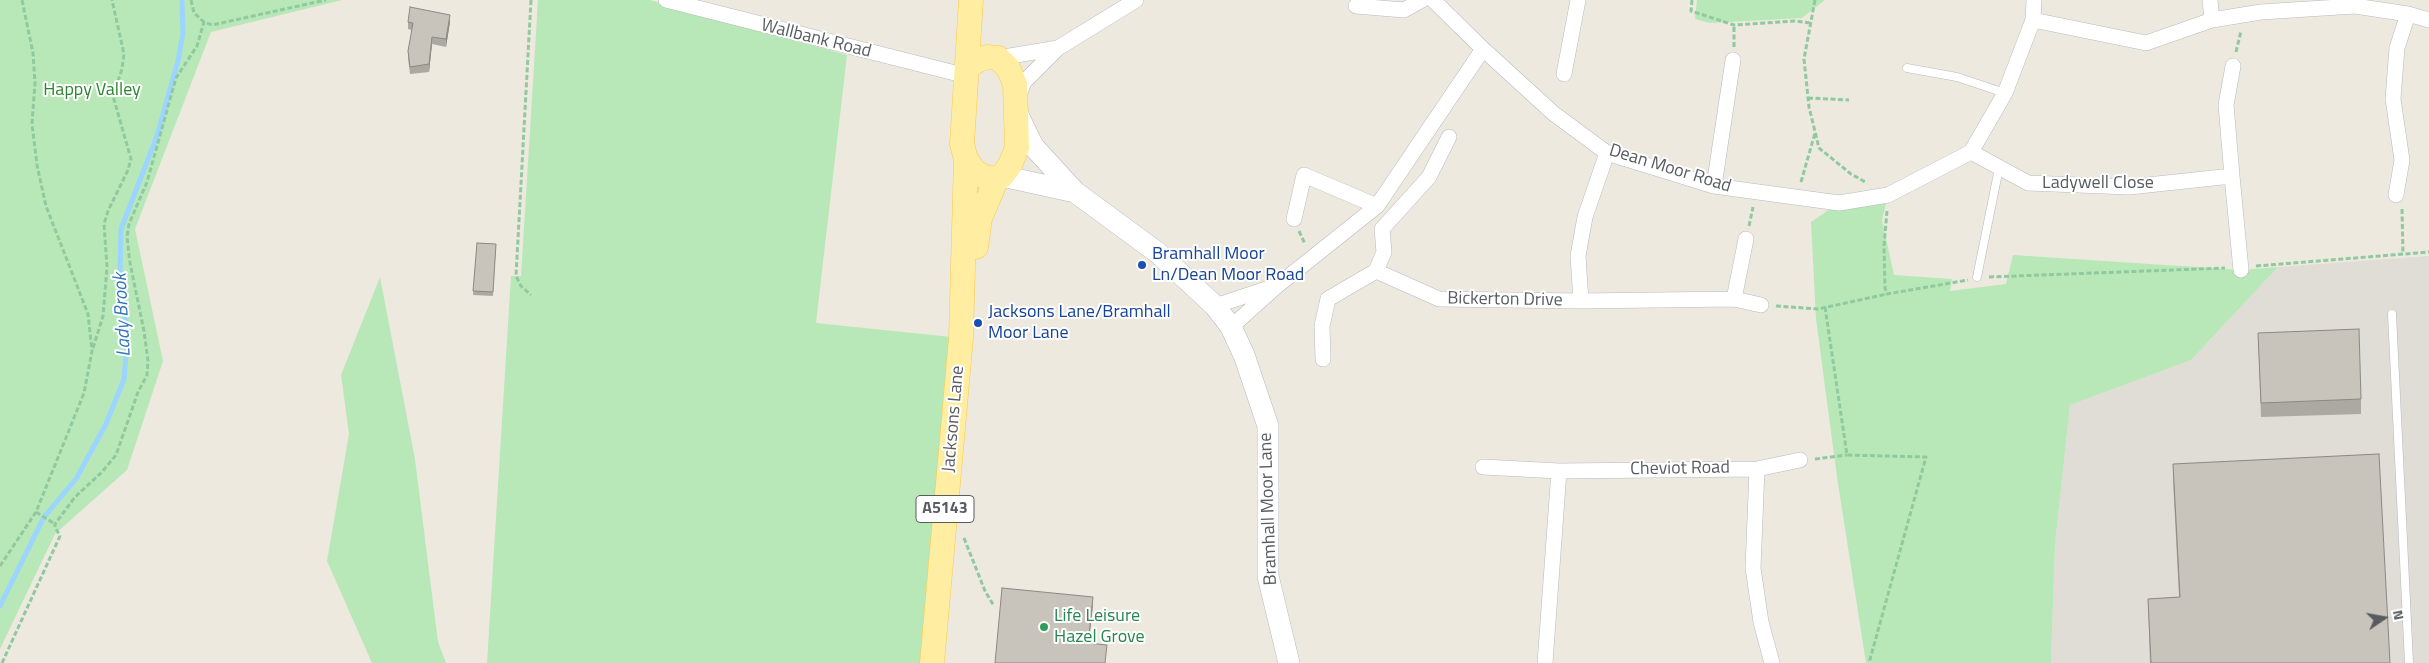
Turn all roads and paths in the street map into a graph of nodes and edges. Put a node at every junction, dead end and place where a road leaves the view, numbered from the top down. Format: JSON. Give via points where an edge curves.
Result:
{"nodes":[{"id":1,"x":22,"y":0,"type":"edge"},
{"id":2,"x":112,"y":0,"type":"edge"},
{"id":3,"x":192,"y":0,"type":"edge"},
{"id":4,"x":326,"y":0,"type":"edge"},
{"id":5,"x":531,"y":0,"type":"edge"},
{"id":6,"x":666,"y":0,"type":"edge"},
{"id":7,"x":971,"y":0,"type":"edge"},
{"id":8,"x":1136,"y":0,"type":"edge"},
{"id":9,"x":1422,"y":0,"type":"edge"},
{"id":10,"x":1433,"y":0,"type":"edge"},
{"id":11,"x":1578,"y":0,"type":"edge"},
{"id":12,"x":1692,"y":0,"type":"edge"},
{"id":13,"x":1815,"y":0,"type":"edge"},
{"id":14,"x":2034,"y":0,"type":"edge"},
{"id":15,"x":2210,"y":0,"type":"edge"},
{"id":16,"x":1356,"y":6,"type":"dead end"},
{"id":17,"x":2408,"y":14,"type":"junction"},
{"id":18,"x":2244,"y":16,"type":"junction"},
{"id":19,"x":2033,"y":20,"type":"junction"},
{"id":20,"x":2212,"y":20,"type":"junction"},
{"id":21,"x":2429,"y":20,"type":"edge"},
{"id":22,"x":204,"y":22,"type":"junction"},
{"id":23,"x":1810,"y":23,"type":"junction"},
{"id":24,"x":1058,"y":48,"type":"junction"},
{"id":25,"x":1483,"y":49,"type":"junction"},
{"id":26,"x":996,"y":58,"type":"junction"},
{"id":27,"x":1734,"y":60,"type":"dead end"},
{"id":28,"x":2233,"y":66,"type":"joint"},
{"id":29,"x":1907,"y":68,"type":"dead end"},
{"id":30,"x":967,"y":73,"type":"junction"},
{"id":31,"x":1564,"y":74,"type":"dead end"},
{"id":32,"x":2005,"y":93,"type":"junction"},
{"id":33,"x":1808,"y":98,"type":"junction"},
{"id":34,"x":1849,"y":100,"type":"dead end"},
{"id":35,"x":1017,"y":107,"type":"junction"},
{"id":36,"x":1815,"y":132,"type":"junction"},
{"id":37,"x":1449,"y":137,"type":"dead end"},
{"id":38,"x":1971,"y":152,"type":"junction"},
{"id":39,"x":1607,"y":153,"type":"junction"},
{"id":40,"x":966,"y":159,"type":"junction"},
{"id":41,"x":1999,"y":168,"type":"junction"},
{"id":42,"x":2232,"y":176,"type":"junction"},
{"id":43,"x":999,"y":177,"type":"junction"},
{"id":44,"x":1714,"y":186,"type":"junction"},
{"id":45,"x":1075,"y":192,"type":"junction"},
{"id":46,"x":1756,"y":192,"type":"junction"},
{"id":47,"x":1888,"y":195,"type":"junction"},
{"id":48,"x":2396,"y":195,"type":"joint"},
{"id":49,"x":1796,"y":197,"type":"junction"},
{"id":50,"x":1377,"y":206,"type":"junction"},
{"id":51,"x":1294,"y":219,"type":"joint"},
{"id":52,"x":1746,"y":238,"type":"joint"},
{"id":53,"x":2429,"y":252,"type":"edge"},
{"id":54,"x":2403,"y":254,"type":"junction"},
{"id":55,"x":1311,"y":259,"type":"junction"},
{"id":56,"x":2241,"y":268,"type":"junction"},
{"id":57,"x":1376,"y":271,"type":"junction"},
{"id":58,"x":1977,"y":277,"type":"junction"},
{"id":59,"x":1278,"y":285,"type":"junction"},
{"id":60,"x":1887,"y":294,"type":"junction"},
{"id":61,"x":531,"y":295,"type":"dead end"},
{"id":62,"x":1734,"y":299,"type":"junction"},
{"id":63,"x":1581,"y":301,"type":"junction"},
{"id":64,"x":1761,"y":305,"type":"joint"},
{"id":65,"x":1215,"y":306,"type":"junction"},
{"id":66,"x":1825,"y":307,"type":"junction"},
{"id":67,"x":2392,"y":314,"type":"dead end"},
{"id":68,"x":1231,"y":328,"type":"junction"},
{"id":69,"x":92,"y":351,"type":"junction"},
{"id":70,"x":960,"y":354,"type":"junction"},
{"id":71,"x":1324,"y":359,"type":"dead end"},
{"id":72,"x":1847,"y":455,"type":"junction"},
{"id":73,"x":1800,"y":460,"type":"joint"},
{"id":74,"x":1483,"y":467,"type":"dead end"},
{"id":75,"x":1756,"y":468,"type":"junction"},
{"id":76,"x":1559,"y":470,"type":"junction"},
{"id":77,"x":36,"y":512,"type":"junction"},
{"id":78,"x":55,"y":524,"type":"junction"},
{"id":79,"x":962,"y":532,"type":"dead end"},
{"id":80,"x":0,"y":566,"type":"edge"},
{"id":81,"x":994,"y":606,"type":"dead end"},
{"id":82,"x":2,"y":663,"type":"edge"},
{"id":83,"x":932,"y":663,"type":"edge"},
{"id":84,"x":1289,"y":663,"type":"edge"},
{"id":85,"x":1545,"y":663,"type":"edge"},
{"id":86,"x":1772,"y":663,"type":"edge"},
{"id":87,"x":1869,"y":663,"type":"edge"},
{"id":88,"x":2408,"y":663,"type":"edge"}],
"edges":[{"from":1,"to":69,"type":"path","via":[[35,83],[32,124],[37,165],[46,206],[88,314]]},
{"from":2,"to":69,"type":"path","via":[[124,54],[113,96],[131,159],[104,224],[107,267],[103,316]]},
{"from":3,"to":22,"type":"path","via":[[194,13]]},
{"from":4,"to":22,"type":"path","via":[[231,22],[212,25]]},
{"from":5,"to":61,"type":"path","via":[[516,276]]},
{"from":6,"to":30,"type":"street","name":"Wallbank Road","via":[[955,73]]},
{"from":7,"to":26,"type":"main road","name":"Jacksons Lane"},
{"from":7,"to":30,"type":"main road","name":"Jacksons Lane"},
{"from":8,"to":24,"type":"street"},
{"from":9,"to":16,"type":"street","via":[[1404,10]]},
{"from":10,"to":25,"type":"street","name":"Dean Moor Road"},
{"from":11,"to":31,"type":"street"},
{"from":12,"to":23,"type":"path","via":[[1691,11],[1734,25]]},
{"from":13,"to":23,"type":"path"},
{"from":14,"to":19,"type":"street"},
{"from":15,"to":20,"type":"street"},
{"from":17,"to":18,"type":"street","via":[[2355,6]]},
{"from":17,"to":21,"type":"street"},
{"from":17,"to":48,"type":"street","via":[[2398,48],[2393,99],[2402,160]]},
{"from":18,"to":20,"type":"street"},
{"from":18,"to":28,"type":"path"},
{"from":19,"to":20,"type":"street","via":[[2146,43]]},
{"from":19,"to":32,"type":"street"},
{"from":22,"to":78,"type":"path","via":[[197,46],[176,78],[147,182],[127,236],[144,331],[147,375],[116,455],[75,497]]},
{"from":23,"to":33,"type":"path","via":[[1804,59]]},
{"from":24,"to":26,"type":"street"},
{"from":24,"to":35,"type":"street","via":[[1024,82]]},
{"from":25,"to":39,"type":"street","name":"Dean Moor Road","via":[[1553,112]]},
{"from":25,"to":50,"type":"street"},
{"from":26,"to":30,"type":"main road","via":[[978,60]]},
{"from":26,"to":35,"type":"main road","name":"Jacksons Lane","via":[[1008,68],[1015,84]]},
{"from":27,"to":44,"type":"street"},
{"from":28,"to":42,"type":"street","via":[[2226,105]]},
{"from":29,"to":32,"type":"lane","via":[[1957,77]]},
{"from":30,"to":40,"type":"main road","name":"Jacksons Lane","via":[[962,144]]},
{"from":32,"to":38,"type":"street"},
{"from":33,"to":34,"type":"path"},
{"from":33,"to":36,"type":"path"},
{"from":35,"to":43,"type":"main road","name":"Jacksons Lane","via":[[1017,148],[1010,165]]},
{"from":35,"to":45,"type":"street","name":"Bramhall Moor Lane","via":[[1033,146]]},
{"from":36,"to":47,"type":"path","via":[[1819,148],[1851,174]]},
{"from":36,"to":49,"type":"path"},
{"from":37,"to":57,"type":"street","via":[[1429,177],[1382,229],[1384,252]]},
{"from":38,"to":41,"type":"street","name":"Ladywell Close"},
{"from":38,"to":47,"type":"street","name":"Dean Moor Road"},
{"from":39,"to":44,"type":"street","name":"Dean Moor Road"},
{"from":39,"to":63,"type":"street","name":"Bickerton Drive","via":[[1585,217],[1578,256]]},
{"from":40,"to":43,"type":"main road","via":[[975,172],[987,178]]},
{"from":40,"to":70,"type":"main road","name":"Jacksons Lane","number":"A5143"},
{"from":41,"to":42,"type":"street","name":"Ladywell Close","via":[[2028,183],[2129,188]]},
{"from":41,"to":58,"type":"lane"},
{"from":42,"to":56,"type":"street"},
{"from":43,"to":45,"type":"street","name":"Bramhall Moor Lane"},
{"from":43,"to":70,"type":"main road","name":"Jacksons Lane","number":"A5143","via":[[980,218]]},
{"from":44,"to":46,"type":"street","name":"Dean Moor Road"},
{"from":45,"to":65,"type":"street","name":"Bramhall Moor Lane","via":[[1158,253]]},
{"from":46,"to":49,"type":"street","name":"Dean Moor Road"},
{"from":46,"to":52,"type":"path"},
{"from":47,"to":49,"type":"street","name":"Dean Moor Road","via":[[1839,203]]},
{"from":47,"to":60,"type":"path","via":[[1884,246],[1884,288]]},
{"from":48,"to":54,"type":"path","via":[[2403,212]]},
{"from":50,"to":51,"type":"street","via":[[1304,175]]},
{"from":50,"to":55,"type":"street"},
{"from":51,"to":55,"type":"path"},
{"from":52,"to":62,"type":"street"},
{"from":53,"to":54,"type":"path"},
{"from":54,"to":56,"type":"path"},
{"from":55,"to":59,"type":"street"},
{"from":56,"to":58,"type":"path"},
{"from":57,"to":63,"type":"street","name":"Bickerton Drive","via":[[1439,299]]},
{"from":57,"to":71,"type":"street","via":[[1328,299],[1322,326]]},
{"from":58,"to":60,"type":"path"},
{"from":59,"to":65,"type":"street"},
{"from":59,"to":68,"type":"street"},
{"from":60,"to":66,"type":"path"},
{"from":62,"to":63,"type":"street","name":"Bickerton Drive"},
{"from":62,"to":64,"type":"street","name":"Bickerton Drive"},
{"from":64,"to":66,"type":"path"},
{"from":65,"to":68,"type":"street","name":"Bramhall Moor Lane"},
{"from":66,"to":72,"type":"path"},
{"from":67,"to":88,"type":"lane"},
{"from":68,"to":84,"type":"street","name":"Bramhall Moor Lane","via":[[1244,355],[1268,426],[1268,576]]},
{"from":69,"to":77,"type":"path","via":[[84,393]]},
{"from":70,"to":83,"type":"main road","name":"Jacksons Lane","number":"A5143"},
{"from":72,"to":73,"type":"path"},
{"from":72,"to":87,"type":"path","via":[[1926,457]]},
{"from":73,"to":75,"type":"street","name":"Cheviot Road"},
{"from":74,"to":76,"type":"street","name":"Cheviot Road"},
{"from":75,"to":76,"type":"street","name":"Cheviot Road"},
{"from":75,"to":86,"type":"street","via":[[1753,568],[1760,622]]},
{"from":76,"to":85,"type":"street"},
{"from":77,"to":78,"type":"path"},
{"from":77,"to":80,"type":"path"},
{"from":78,"to":82,"type":"path","via":[[60,536]]},
{"from":79,"to":81,"type":"path"}]}
